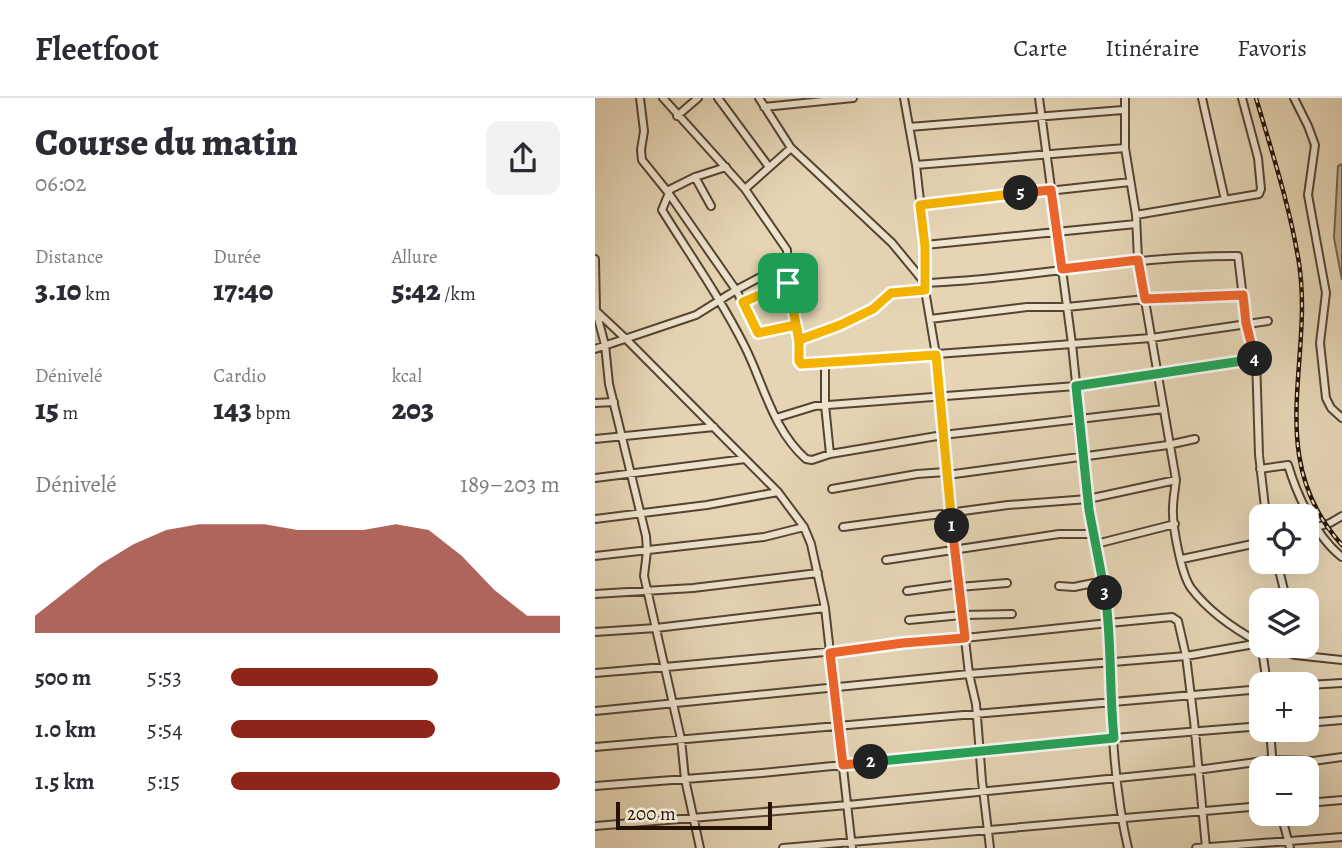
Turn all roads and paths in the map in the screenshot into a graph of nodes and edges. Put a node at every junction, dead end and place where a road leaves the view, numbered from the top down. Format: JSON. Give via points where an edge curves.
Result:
{"nodes":[{"id":1,"x":640,"y":98,"type":"edge"},
{"id":2,"x":663,"y":98,"type":"edge"},
{"id":3,"x":718,"y":98,"type":"edge"},
{"id":4,"x":759,"y":98,"type":"edge"},
{"id":5,"x":853,"y":98,"type":"edge"},
{"id":6,"x":904,"y":98,"type":"edge"},
{"id":7,"x":1039,"y":98,"type":"edge"},
{"id":8,"x":1125,"y":98,"type":"edge"},
{"id":9,"x":1202,"y":98,"type":"edge"},
{"id":10,"x":1242,"y":98,"type":"edge"},
{"id":11,"x":1294,"y":98,"type":"edge"},
{"id":12,"x":693,"y":99,"type":"edge"},
{"id":13,"x":764,"y":107,"type":"junction"},
{"id":14,"x":1123,"y":110,"type":"junction"},
{"id":15,"x":677,"y":116,"type":"junction"},
{"id":16,"x":1041,"y":116,"type":"junction"},
{"id":17,"x":909,"y":127,"type":"junction"},
{"id":18,"x":791,"y":148,"type":"junction"},
{"id":19,"x":1125,"y":148,"type":"junction"},
{"id":20,"x":1045,"y":153,"type":"junction"},
{"id":21,"x":916,"y":165,"type":"junction"},
{"id":22,"x":726,"y":167,"type":"junction"},
{"id":23,"x":769,"y":167,"type":"junction"},
{"id":24,"x":695,"y":177,"type":"junction"},
{"id":25,"x":1130,"y":182,"type":"junction"},
{"id":26,"x":745,"y":189,"type":"junction"},
{"id":27,"x":1051,"y":190,"type":"junction"},
{"id":28,"x":668,"y":192,"type":"junction"},
{"id":29,"x":1225,"y":200,"type":"junction"},
{"id":30,"x":920,"y":205,"type":"junction"},
{"id":31,"x":711,"y":206,"type":"dead end"},
{"id":32,"x":1136,"y":215,"type":"junction"},
{"id":33,"x":1136,"y":223,"type":"junction"},
{"id":34,"x":1057,"y":230,"type":"junction"},
{"id":35,"x":925,"y":246,"type":"junction"},
{"id":36,"x":595,"y":259,"type":"edge"},
{"id":37,"x":1138,"y":260,"type":"junction"},
{"id":38,"x":787,"y":263,"type":"junction"},
{"id":39,"x":1062,"y":269,"type":"junction"},
{"id":40,"x":788,"y":283,"type":"junction"},
{"id":41,"x":925,"y":287,"type":"junction"},
{"id":42,"x":736,"y":290,"type":"junction"},
{"id":43,"x":1243,"y":295,"type":"junction"},
{"id":44,"x":1145,"y":299,"type":"junction"},
{"id":45,"x":719,"y":300,"type":"junction"},
{"id":46,"x":743,"y":302,"type":"junction"},
{"id":47,"x":1067,"y":307,"type":"junction"},
{"id":48,"x":595,"y":311,"type":"edge"},
{"id":49,"x":930,"y":320,"type":"junction"},
{"id":50,"x":1268,"y":321,"type":"dead end"},
{"id":51,"x":1246,"y":323,"type":"junction"},
{"id":52,"x":796,"y":325,"type":"junction"},
{"id":53,"x":1151,"y":338,"type":"junction"},
{"id":54,"x":627,"y":340,"type":"junction"},
{"id":55,"x":799,"y":340,"type":"junction"},
{"id":56,"x":1072,"y":344,"type":"junction"},
{"id":57,"x":605,"y":345,"type":"junction"},
{"id":58,"x":595,"y":349,"type":"edge"},
{"id":59,"x":936,"y":355,"type":"junction"},
{"id":60,"x":1256,"y":358,"type":"junction"},
{"id":61,"x":825,"y":364,"type":"junction"},
{"id":62,"x":1157,"y":374,"type":"junction"},
{"id":63,"x":1076,"y":386,"type":"junction"},
{"id":64,"x":939,"y":396,"type":"junction"},
{"id":65,"x":595,"y":402,"type":"edge"},
{"id":66,"x":614,"y":402,"type":"junction"},
{"id":67,"x":825,"y":405,"type":"junction"},
{"id":68,"x":1164,"y":408,"type":"junction"},
{"id":69,"x":776,"y":418,"type":"junction"},
{"id":70,"x":1342,"y":418,"type":"edge"},
{"id":71,"x":1080,"y":420,"type":"junction"},
{"id":72,"x":714,"y":427,"type":"junction"},
{"id":73,"x":943,"y":435,"type":"junction"},
{"id":74,"x":623,"y":436,"type":"junction"},
{"id":75,"x":595,"y":439,"type":"edge"},
{"id":76,"x":1195,"y":439,"type":"dead end"},
{"id":77,"x":1168,"y":446,"type":"junction"},
{"id":78,"x":830,"y":454,"type":"junction"},
{"id":79,"x":1084,"y":457,"type":"junction"},
{"id":80,"x":745,"y":459,"type":"junction"},
{"id":81,"x":1260,"y":469,"type":"junction"},
{"id":82,"x":946,"y":474,"type":"junction"},
{"id":83,"x":631,"y":475,"type":"junction"},
{"id":84,"x":595,"y":478,"type":"edge"},
{"id":85,"x":1176,"y":480,"type":"junction"},
{"id":86,"x":832,"y":489,"type":"dead end"},
{"id":87,"x":778,"y":492,"type":"junction"},
{"id":88,"x":1088,"y":499,"type":"junction"},
{"id":89,"x":1264,"y":504,"type":"edge"},
{"id":90,"x":1305,"y":504,"type":"edge"},
{"id":91,"x":951,"y":513,"type":"junction"},
{"id":92,"x":640,"y":515,"type":"junction"},
{"id":93,"x":1342,"y":516,"type":"edge"},
{"id":94,"x":595,"y":519,"type":"edge"},
{"id":95,"x":802,"y":524,"type":"junction"},
{"id":96,"x":1175,"y":524,"type":"junction"},
{"id":97,"x":843,"y":527,"type":"dead end"},
{"id":98,"x":1319,"y":527,"type":"edge"},
{"id":99,"x":1319,"y":528,"type":"edge"},
{"id":100,"x":1094,"y":534,"type":"junction"},
{"id":101,"x":1096,"y":544,"type":"junction"},
{"id":102,"x":1249,"y":545,"type":"edge"},
{"id":103,"x":955,"y":549,"type":"junction"},
{"id":104,"x":647,"y":551,"type":"junction"},
{"id":105,"x":595,"y":556,"type":"edge"},
{"id":106,"x":1342,"y":556,"type":"edge"},
{"id":107,"x":1182,"y":559,"type":"junction"},
{"id":108,"x":886,"y":560,"type":"dead end"},
{"id":109,"x":818,"y":573,"type":"junction"},
{"id":110,"x":1103,"y":581,"type":"junction"},
{"id":111,"x":1007,"y":583,"type":"dead end"},
{"id":112,"x":959,"y":586,"type":"junction"},
{"id":113,"x":1059,"y":586,"type":"dead end"},
{"id":114,"x":907,"y":591,"type":"dead end"},
{"id":115,"x":646,"y":592,"type":"junction"},
{"id":116,"x":595,"y":594,"type":"edge"},
{"id":117,"x":825,"y":608,"type":"junction"},
{"id":118,"x":963,"y":614,"type":"junction"},
{"id":119,"x":1012,"y":614,"type":"dead end"},
{"id":120,"x":909,"y":620,"type":"dead end"},
{"id":121,"x":1109,"y":623,"type":"junction"},
{"id":122,"x":656,"y":628,"type":"junction"},
{"id":123,"x":595,"y":632,"type":"edge"},
{"id":124,"x":1249,"y":637,"type":"edge"},
{"id":125,"x":965,"y":638,"type":"junction"},
{"id":126,"x":1249,"y":646,"type":"edge"},
{"id":127,"x":830,"y":653,"type":"junction"},
{"id":128,"x":1186,"y":656,"type":"junction"},
{"id":129,"x":1319,"y":658,"type":"edge"},
{"id":130,"x":1342,"y":660,"type":"edge"},
{"id":131,"x":1110,"y":662,"type":"junction"},
{"id":132,"x":666,"y":667,"type":"junction"},
{"id":133,"x":595,"y":673,"type":"edge"},
{"id":134,"x":969,"y":674,"type":"junction"},
{"id":135,"x":1342,"y":683,"type":"edge"},
{"id":136,"x":1319,"y":684,"type":"edge"},
{"id":137,"x":834,"y":688,"type":"junction"},
{"id":138,"x":1249,"y":690,"type":"edge"},
{"id":139,"x":1189,"y":694,"type":"junction"},
{"id":140,"x":1110,"y":701,"type":"junction"},
{"id":141,"x":672,"y":702,"type":"junction"},
{"id":142,"x":595,"y":711,"type":"edge"},
{"id":143,"x":977,"y":712,"type":"junction"},
{"id":144,"x":1342,"y":720,"type":"edge"},
{"id":145,"x":1319,"y":722,"type":"edge"},
{"id":146,"x":839,"y":726,"type":"junction"},
{"id":147,"x":1249,"y":727,"type":"edge"},
{"id":148,"x":1194,"y":733,"type":"junction"},
{"id":149,"x":1114,"y":738,"type":"junction"},
{"id":150,"x":681,"y":739,"type":"junction"},
{"id":151,"x":595,"y":747,"type":"edge"},
{"id":152,"x":979,"y":751,"type":"junction"},
{"id":153,"x":1342,"y":757,"type":"edge"},
{"id":154,"x":1319,"y":760,"type":"edge"},
{"id":155,"x":1249,"y":763,"type":"edge"},
{"id":156,"x":843,"y":765,"type":"junction"},
{"id":157,"x":1198,"y":770,"type":"junction"},
{"id":158,"x":1118,"y":777,"type":"junction"},
{"id":159,"x":685,"y":779,"type":"junction"},
{"id":160,"x":595,"y":786,"type":"edge"},
{"id":161,"x":983,"y":790,"type":"junction"},
{"id":162,"x":1342,"y":800,"type":"edge"},
{"id":163,"x":1319,"y":802,"type":"edge"},
{"id":164,"x":848,"y":805,"type":"junction"},
{"id":165,"x":1249,"y":807,"type":"edge"},
{"id":166,"x":1202,"y":811,"type":"junction"},
{"id":167,"x":694,"y":817,"type":"junction"},
{"id":168,"x":1122,"y":817,"type":"junction"},
{"id":169,"x":595,"y":825,"type":"edge"},
{"id":170,"x":1284,"y":826,"type":"edge"},
{"id":171,"x":988,"y":829,"type":"junction"},
{"id":172,"x":1342,"y":837,"type":"edge"},
{"id":173,"x":852,"y":844,"type":"edge"},
{"id":174,"x":1289,"y":845,"type":"edge"},
{"id":175,"x":699,"y":848,"type":"edge"},
{"id":176,"x":783,"y":848,"type":"edge"},
{"id":177,"x":990,"y":848,"type":"edge"},
{"id":178,"x":1128,"y":848,"type":"edge"},
{"id":179,"x":1196,"y":848,"type":"edge"},
{"id":180,"x":1206,"y":848,"type":"edge"}],
"edges":[{"from":1,"to":28,"type":"street","via":[[642,160]]},
{"from":2,"to":15,"type":"street"},
{"from":3,"to":23,"type":"street"},
{"from":4,"to":13,"type":"street"},
{"from":5,"to":13,"type":"street"},
{"from":6,"to":17,"type":"street"},
{"from":7,"to":16,"type":"street"},
{"from":8,"to":14,"type":"street"},
{"from":9,"to":29,"type":"street"},
{"from":10,"to":29,"type":"street","via":[[1261,189],[1257,195]]},
{"from":11,"to":70,"type":"street","via":[[1315,145],[1308,195],[1326,293],[1320,343],[1325,398]]},
{"from":12,"to":15,"type":"street"},
{"from":13,"to":18,"type":"street"},
{"from":14,"to":16,"type":"street"},
{"from":14,"to":19,"type":"street"},
{"from":15,"to":22,"type":"street"},
{"from":16,"to":17,"type":"street"},
{"from":16,"to":20,"type":"street"},
{"from":17,"to":21,"type":"street"},
{"from":18,"to":23,"type":"street"},
{"from":18,"to":41,"type":"street","via":[[892,243]]},
{"from":19,"to":20,"type":"street"},
{"from":19,"to":25,"type":"street"},
{"from":20,"to":21,"type":"street"},
{"from":20,"to":27,"type":"street"},
{"from":21,"to":30,"type":"street"},
{"from":22,"to":24,"type":"street"},
{"from":22,"to":26,"type":"street"},
{"from":23,"to":26,"type":"street"},
{"from":24,"to":28,"type":"street"},
{"from":24,"to":31,"type":"street"},
{"from":25,"to":27,"type":"street"},
{"from":25,"to":32,"type":"street"},
{"from":26,"to":38,"type":"street","via":[[787,250]]},
{"from":27,"to":30,"type":"street"},
{"from":27,"to":34,"type":"street"},
{"from":28,"to":42,"type":"street"},
{"from":28,"to":45,"type":"street","via":[[662,210]]},
{"from":29,"to":32,"type":"street"},
{"from":30,"to":35,"type":"street"},
{"from":32,"to":33,"type":"street"},
{"from":33,"to":34,"type":"street"},
{"from":33,"to":37,"type":"street"},
{"from":34,"to":35,"type":"street"},
{"from":34,"to":39,"type":"street"},
{"from":35,"to":41,"type":"street"},
{"from":36,"to":48,"type":"street"},
{"from":37,"to":39,"type":"street"},
{"from":37,"to":43,"type":"street","via":[[1238,256]]},
{"from":37,"to":44,"type":"street"},
{"from":38,"to":40,"type":"street"},
{"from":38,"to":42,"type":"street"},
{"from":39,"to":41,"type":"street"},
{"from":39,"to":47,"type":"street"},
{"from":40,"to":46,"type":"street"},
{"from":40,"to":52,"type":"street"},
{"from":41,"to":49,"type":"street"},
{"from":41,"to":55,"type":"street","via":[[891,293],[873,309]]},
{"from":42,"to":45,"type":"street"},
{"from":42,"to":46,"type":"street"},
{"from":43,"to":44,"type":"street"},
{"from":43,"to":51,"type":"street"},
{"from":44,"to":47,"type":"street"},
{"from":44,"to":53,"type":"street"},
{"from":45,"to":54,"type":"street","via":[[696,314]]},
{"from":45,"to":69,"type":"street"},
{"from":46,"to":52,"type":"street","via":[[760,334]]},
{"from":47,"to":49,"type":"street","via":[[1027,307]]},
{"from":47,"to":56,"type":"street"},
{"from":48,"to":54,"type":"street"},
{"from":48,"to":57,"type":"street"},
{"from":49,"to":59,"type":"street"},
{"from":50,"to":51,"type":"street"},
{"from":51,"to":53,"type":"street"},
{"from":51,"to":60,"type":"street"},
{"from":52,"to":55,"type":"street"},
{"from":53,"to":56,"type":"street"},
{"from":53,"to":62,"type":"street"},
{"from":54,"to":57,"type":"street"},
{"from":54,"to":72,"type":"street"},
{"from":55,"to":61,"type":"street","via":[[801,364]]},
{"from":56,"to":59,"type":"street"},
{"from":56,"to":63,"type":"street"},
{"from":57,"to":58,"type":"street"},
{"from":57,"to":66,"type":"street"},
{"from":59,"to":61,"type":"street"},
{"from":59,"to":64,"type":"street"},
{"from":60,"to":62,"type":"street"},
{"from":60,"to":81,"type":"street"},
{"from":61,"to":67,"type":"street"},
{"from":62,"to":63,"type":"street"},
{"from":62,"to":68,"type":"street"},
{"from":63,"to":64,"type":"street"},
{"from":63,"to":71,"type":"street"},
{"from":64,"to":67,"type":"street"},
{"from":64,"to":73,"type":"street"},
{"from":65,"to":66,"type":"street"},
{"from":66,"to":74,"type":"street"},
{"from":67,"to":69,"type":"street"},
{"from":67,"to":78,"type":"street"},
{"from":68,"to":71,"type":"street"},
{"from":68,"to":77,"type":"street"},
{"from":69,"to":78,"type":"street","via":[[806,459]]},
{"from":71,"to":73,"type":"street"},
{"from":71,"to":79,"type":"street"},
{"from":72,"to":74,"type":"street"},
{"from":72,"to":80,"type":"street"},
{"from":73,"to":78,"type":"street"},
{"from":73,"to":82,"type":"street"},
{"from":74,"to":75,"type":"street"},
{"from":74,"to":83,"type":"street"},
{"from":76,"to":77,"type":"street"},
{"from":77,"to":79,"type":"street"},
{"from":77,"to":85,"type":"street"},
{"from":79,"to":82,"type":"street"},
{"from":79,"to":88,"type":"street"},
{"from":80,"to":83,"type":"street"},
{"from":80,"to":87,"type":"street"},
{"from":81,"to":89,"type":"street"},
{"from":81,"to":90,"type":"street","via":[[1288,465]]},
{"from":82,"to":86,"type":"street","via":[[916,474]]},
{"from":82,"to":91,"type":"street"},
{"from":83,"to":84,"type":"street"},
{"from":83,"to":92,"type":"street"},
{"from":85,"to":88,"type":"street"},
{"from":85,"to":96,"type":"street"},
{"from":87,"to":92,"type":"street"},
{"from":87,"to":95,"type":"street"},
{"from":88,"to":91,"type":"street"},
{"from":88,"to":100,"type":"street"},
{"from":91,"to":97,"type":"street"},
{"from":91,"to":103,"type":"street"},
{"from":92,"to":94,"type":"street"},
{"from":92,"to":104,"type":"street"},
{"from":93,"to":98,"type":"street"},
{"from":95,"to":104,"type":"street","via":[[764,537]]},
{"from":95,"to":109,"type":"street"},
{"from":96,"to":101,"type":"street"},
{"from":96,"to":107,"type":"street"},
{"from":99,"to":106,"type":"street"},
{"from":100,"to":101,"type":"street"},
{"from":100,"to":103,"type":"street","via":[[1059,534]]},
{"from":101,"to":110,"type":"street"},
{"from":102,"to":107,"type":"street"},
{"from":103,"to":108,"type":"street"},
{"from":103,"to":112,"type":"street"},
{"from":104,"to":105,"type":"street"},
{"from":104,"to":115,"type":"street"},
{"from":107,"to":124,"type":"street","via":[[1190,586]]},
{"from":109,"to":115,"type":"street"},
{"from":109,"to":117,"type":"street"},
{"from":110,"to":113,"type":"street"},
{"from":110,"to":121,"type":"street"},
{"from":111,"to":112,"type":"street"},
{"from":112,"to":114,"type":"street"},
{"from":112,"to":118,"type":"street"},
{"from":115,"to":116,"type":"street"},
{"from":115,"to":122,"type":"street"},
{"from":117,"to":122,"type":"street"},
{"from":117,"to":127,"type":"street"},
{"from":118,"to":119,"type":"street"},
{"from":118,"to":120,"type":"street"},
{"from":118,"to":125,"type":"street"},
{"from":121,"to":125,"type":"street"},
{"from":121,"to":128,"type":"street","via":[[1176,618]]},
{"from":121,"to":131,"type":"street"},
{"from":122,"to":123,"type":"street"},
{"from":122,"to":132,"type":"street"},
{"from":125,"to":127,"type":"street"},
{"from":125,"to":134,"type":"street"},
{"from":126,"to":128,"type":"street"},
{"from":127,"to":132,"type":"street"},
{"from":127,"to":137,"type":"street"},
{"from":128,"to":131,"type":"street"},
{"from":128,"to":139,"type":"street"},
{"from":129,"to":130,"type":"street"},
{"from":131,"to":134,"type":"street"},
{"from":131,"to":140,"type":"street"},
{"from":132,"to":133,"type":"street"},
{"from":132,"to":141,"type":"street"},
{"from":134,"to":137,"type":"street"},
{"from":134,"to":143,"type":"street"},
{"from":135,"to":136,"type":"street"},
{"from":137,"to":141,"type":"street"},
{"from":137,"to":146,"type":"street"},
{"from":138,"to":139,"type":"street"},
{"from":139,"to":140,"type":"street"},
{"from":139,"to":148,"type":"street"},
{"from":140,"to":143,"type":"street"},
{"from":140,"to":149,"type":"street"},
{"from":141,"to":142,"type":"street"},
{"from":141,"to":150,"type":"street"},
{"from":143,"to":146,"type":"street"},
{"from":143,"to":152,"type":"street"},
{"from":144,"to":145,"type":"street"},
{"from":146,"to":150,"type":"street"},
{"from":146,"to":156,"type":"street"},
{"from":147,"to":148,"type":"street"},
{"from":148,"to":149,"type":"street"},
{"from":148,"to":157,"type":"street"},
{"from":149,"to":152,"type":"street"},
{"from":149,"to":158,"type":"street"},
{"from":150,"to":151,"type":"street"},
{"from":150,"to":159,"type":"street"},
{"from":152,"to":156,"type":"street"},
{"from":152,"to":161,"type":"street"},
{"from":153,"to":154,"type":"street"},
{"from":155,"to":157,"type":"street"},
{"from":156,"to":159,"type":"street"},
{"from":156,"to":164,"type":"street"},
{"from":157,"to":158,"type":"street"},
{"from":157,"to":166,"type":"street"},
{"from":158,"to":161,"type":"street"},
{"from":158,"to":168,"type":"street"},
{"from":159,"to":160,"type":"street"},
{"from":159,"to":167,"type":"street"},
{"from":161,"to":164,"type":"street"},
{"from":161,"to":171,"type":"street"},
{"from":162,"to":163,"type":"street"},
{"from":164,"to":167,"type":"street"},
{"from":164,"to":173,"type":"street"},
{"from":165,"to":166,"type":"street"},
{"from":166,"to":168,"type":"street"},
{"from":166,"to":180,"type":"street"},
{"from":167,"to":169,"type":"street"},
{"from":167,"to":175,"type":"street"},
{"from":168,"to":171,"type":"street"},
{"from":168,"to":178,"type":"street"},
{"from":170,"to":174,"type":"street"},
{"from":171,"to":173,"type":"street"},
{"from":171,"to":177,"type":"street"},
{"from":172,"to":174,"type":"street"},
{"from":173,"to":176,"type":"street"},
{"from":174,"to":180,"type":"street"},
{"from":179,"to":180,"type":"street"}]}
